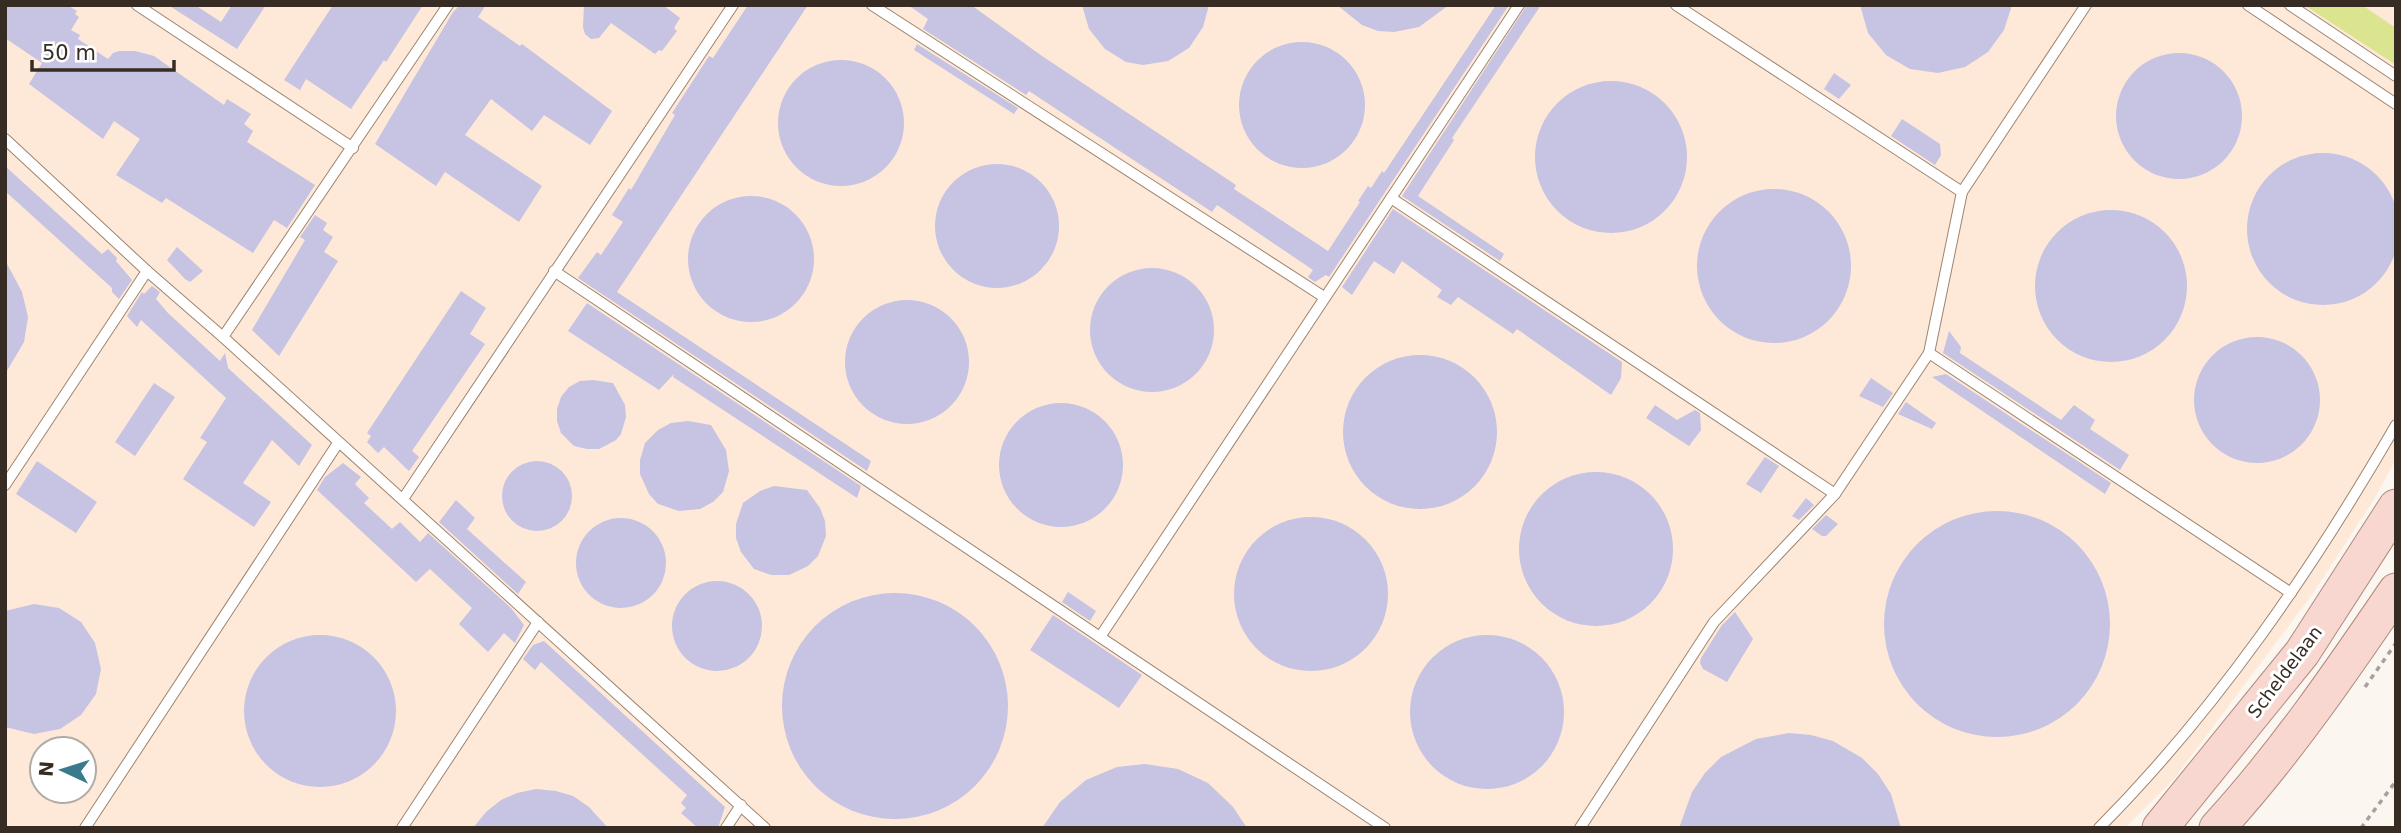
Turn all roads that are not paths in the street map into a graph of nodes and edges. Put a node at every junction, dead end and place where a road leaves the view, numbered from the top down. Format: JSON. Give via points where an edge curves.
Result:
{"nodes":[{"id":1,"x":137,"y":5,"type":"edge"},
{"id":2,"x":448,"y":5,"type":"edge"},
{"id":3,"x":733,"y":5,"type":"edge"},
{"id":4,"x":872,"y":5,"type":"edge"},
{"id":5,"x":1519,"y":5,"type":"edge"},
{"id":6,"x":1676,"y":5,"type":"edge"},
{"id":7,"x":2086,"y":5,"type":"edge"},
{"id":8,"x":2248,"y":5,"type":"edge"},
{"id":9,"x":2290,"y":5,"type":"edge"},
{"id":10,"x":2396,"y":76,"type":"edge"},
{"id":11,"x":2396,"y":104,"type":"edge"},
{"id":12,"x":5,"y":139,"type":"edge"},
{"id":13,"x":353,"y":148,"type":"junction"},
{"id":14,"x":1962,"y":192,"type":"junction"},
{"id":15,"x":1391,"y":198,"type":"junction"},
{"id":16,"x":147,"y":271,"type":"junction"},
{"id":17,"x":555,"y":271,"type":"junction"},
{"id":18,"x":1324,"y":298,"type":"junction"},
{"id":19,"x":223,"y":337,"type":"junction"},
{"id":20,"x":1929,"y":353,"type":"junction"},
{"id":21,"x":2396,"y":425,"type":"edge"},
{"id":22,"x":338,"y":443,"type":"junction"},
{"id":23,"x":5,"y":485,"type":"edge"},
{"id":24,"x":1835,"y":494,"type":"junction"},
{"id":25,"x":402,"y":499,"type":"junction"},
{"id":26,"x":2396,"y":507,"type":"edge"},
{"id":27,"x":2396,"y":591,"type":"edge"},
{"id":28,"x":2291,"y":593,"type":"junction"},
{"id":29,"x":538,"y":622,"type":"junction"},
{"id":30,"x":1100,"y":636,"type":"junction"},
{"id":31,"x":741,"y":805,"type":"junction"},
{"id":32,"x":85,"y":828,"type":"edge"},
{"id":33,"x":402,"y":828,"type":"edge"},
{"id":34,"x":726,"y":828,"type":"edge"},
{"id":35,"x":765,"y":828,"type":"edge"},
{"id":36,"x":1385,"y":828,"type":"edge"},
{"id":37,"x":1580,"y":828,"type":"edge"},
{"id":38,"x":2099,"y":828,"type":"edge"},
{"id":39,"x":2160,"y":828,"type":"edge"},
{"id":40,"x":2217,"y":828,"type":"edge"}],
"edges":[{"from":1,"to":13,"type":"lane"},
{"from":2,"to":13,"type":"lane"},
{"from":3,"to":17,"type":"lane"},
{"from":4,"to":18,"type":"lane"},
{"from":5,"to":15,"type":"lane"},
{"from":6,"to":14,"type":"lane"},
{"from":7,"to":14,"type":"lane"},
{"from":8,"to":11,"type":"lane"},
{"from":9,"to":10,"type":"lane"},
{"from":12,"to":16,"type":"lane"},
{"from":13,"to":19,"type":"lane"},
{"from":14,"to":20,"type":"lane"},
{"from":15,"to":18,"type":"lane"},
{"from":15,"to":24,"type":"lane"},
{"from":16,"to":19,"type":"lane"},
{"from":16,"to":23,"type":"lane"},
{"from":17,"to":25,"type":"lane"},
{"from":17,"to":30,"type":"lane"},
{"from":18,"to":30,"type":"lane"},
{"from":19,"to":22,"type":"lane"},
{"from":20,"to":24,"type":"lane"},
{"from":20,"to":28,"type":"lane"},
{"from":21,"to":28,"type":"lane","via":[[2348,509]]},
{"from":22,"to":25,"type":"lane"},
{"from":22,"to":32,"type":"lane"},
{"from":24,"to":37,"type":"lane","via":[[1714,622]]},
{"from":25,"to":29,"type":"lane"},
{"from":26,"to":39,"type":"main road","name":"Scheldelaan","via":[[2302,653]]},
{"from":27,"to":40,"type":"main road","via":[[2254,788]]},
{"from":28,"to":38,"type":"lane","via":[[2211,701],[2142,785]]},
{"from":29,"to":31,"type":"lane"},
{"from":29,"to":33,"type":"lane"},
{"from":30,"to":36,"type":"lane"},
{"from":31,"to":34,"type":"lane"},
{"from":31,"to":35,"type":"lane"}]}
